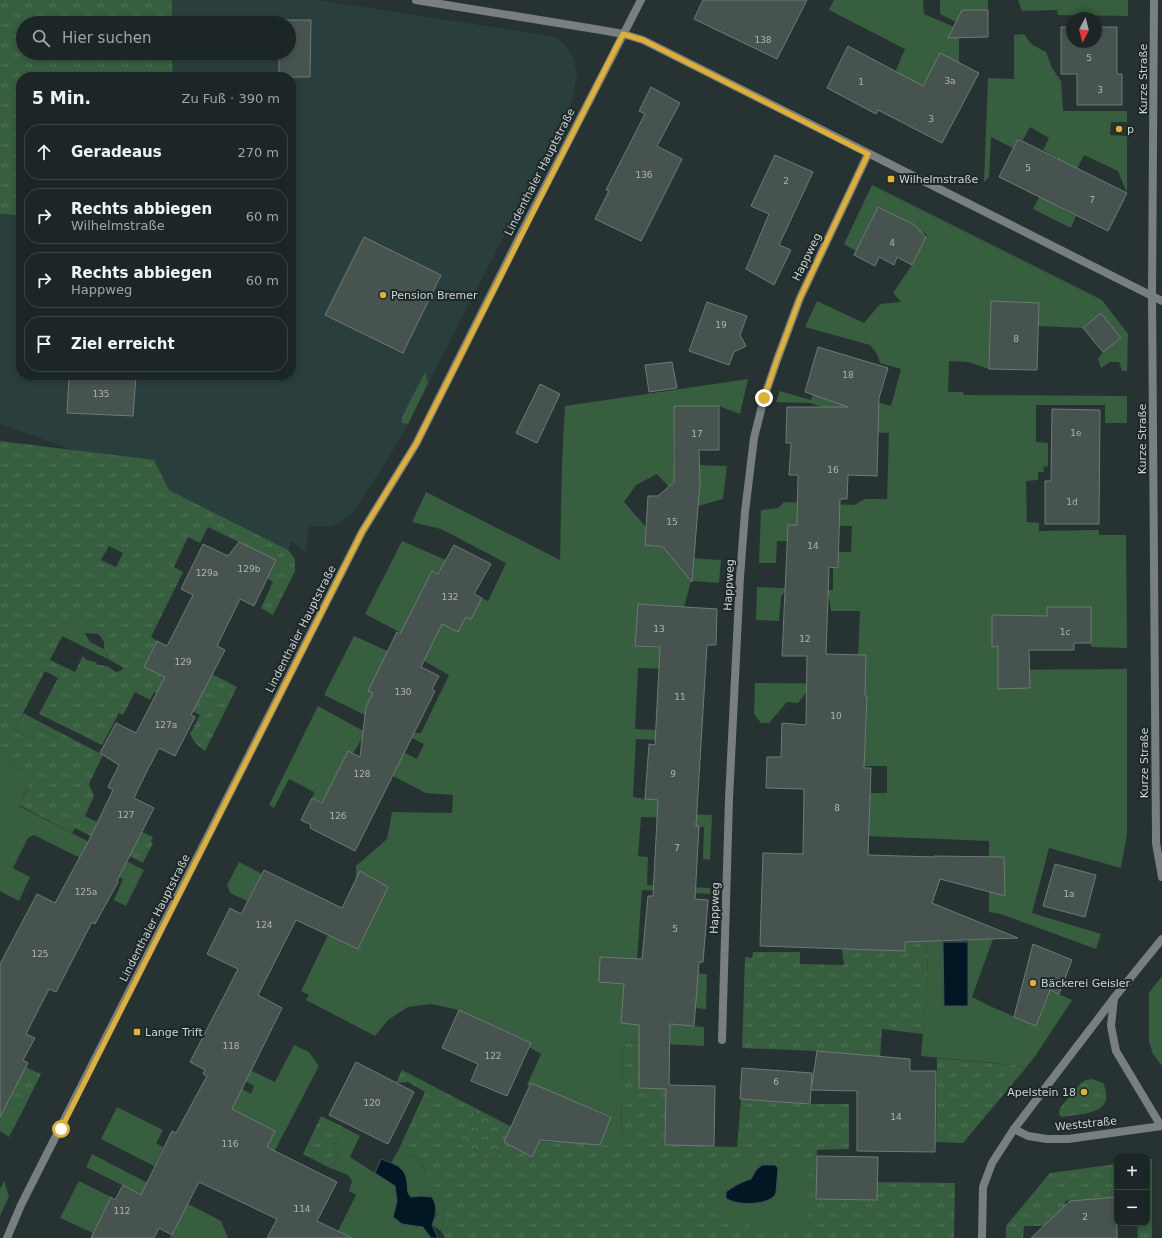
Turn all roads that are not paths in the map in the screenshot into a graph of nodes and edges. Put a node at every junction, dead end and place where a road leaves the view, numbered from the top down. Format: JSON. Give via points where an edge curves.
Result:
{"nodes":[{"id":1,"x":416,"y":0,"type":"edge"},
{"id":2,"x":641,"y":0,"type":"edge"},
{"id":3,"x":1154,"y":0,"type":"edge"},
{"id":4,"x":623,"y":34,"type":"junction"},
{"id":5,"x":868,"y":154,"type":"junction"},
{"id":6,"x":1152,"y":296,"type":"junction"},
{"id":7,"x":1162,"y":301,"type":"edge"},
{"id":8,"x":1162,"y":877,"type":"edge"},
{"id":9,"x":1162,"y":939,"type":"edge"},
{"id":10,"x":1114,"y":998,"type":"junction"},
{"id":11,"x":722,"y":1040,"type":"dead end"},
{"id":12,"x":1162,"y":1126,"type":"edge"},
{"id":13,"x":1014,"y":1129,"type":"junction"},
{"id":14,"x":7,"y":1238,"type":"edge"},
{"id":15,"x":982,"y":1238,"type":"edge"}],
"edges":[{"from":1,"to":4,"type":"street"},
{"from":2,"to":4,"type":"street","name":"Lindenthaler Hauptstraße"},
{"from":3,"to":6,"type":"street","name":"Kurze Straße"},
{"from":4,"to":5,"type":"street","via":[[643,40]]},
{"from":4,"to":14,"type":"street","name":"Lindenthaler Hauptstraße","via":[[416,444],[359,539],[21,1205]]},
{"from":5,"to":6,"type":"street"},
{"from":5,"to":11,"type":"street","name":"Happweg","via":[[800,298],[764,398],[754,438],[740,577],[729,799]]},
{"from":6,"to":7,"type":"street"},
{"from":6,"to":8,"type":"street","name":"Kurze Straße","via":[[1156,844]]},
{"from":9,"to":10,"type":"street"},
{"from":10,"to":12,"type":"street","name":"Weststraße","via":[[1111,1026],[1116,1051]]},
{"from":10,"to":13,"type":"street"},
{"from":12,"to":13,"type":"street","name":"Weststraße","via":[[1068,1139],[1028,1136]]},
{"from":13,"to":15,"type":"street","via":[[992,1163],[983,1187]]}]}
